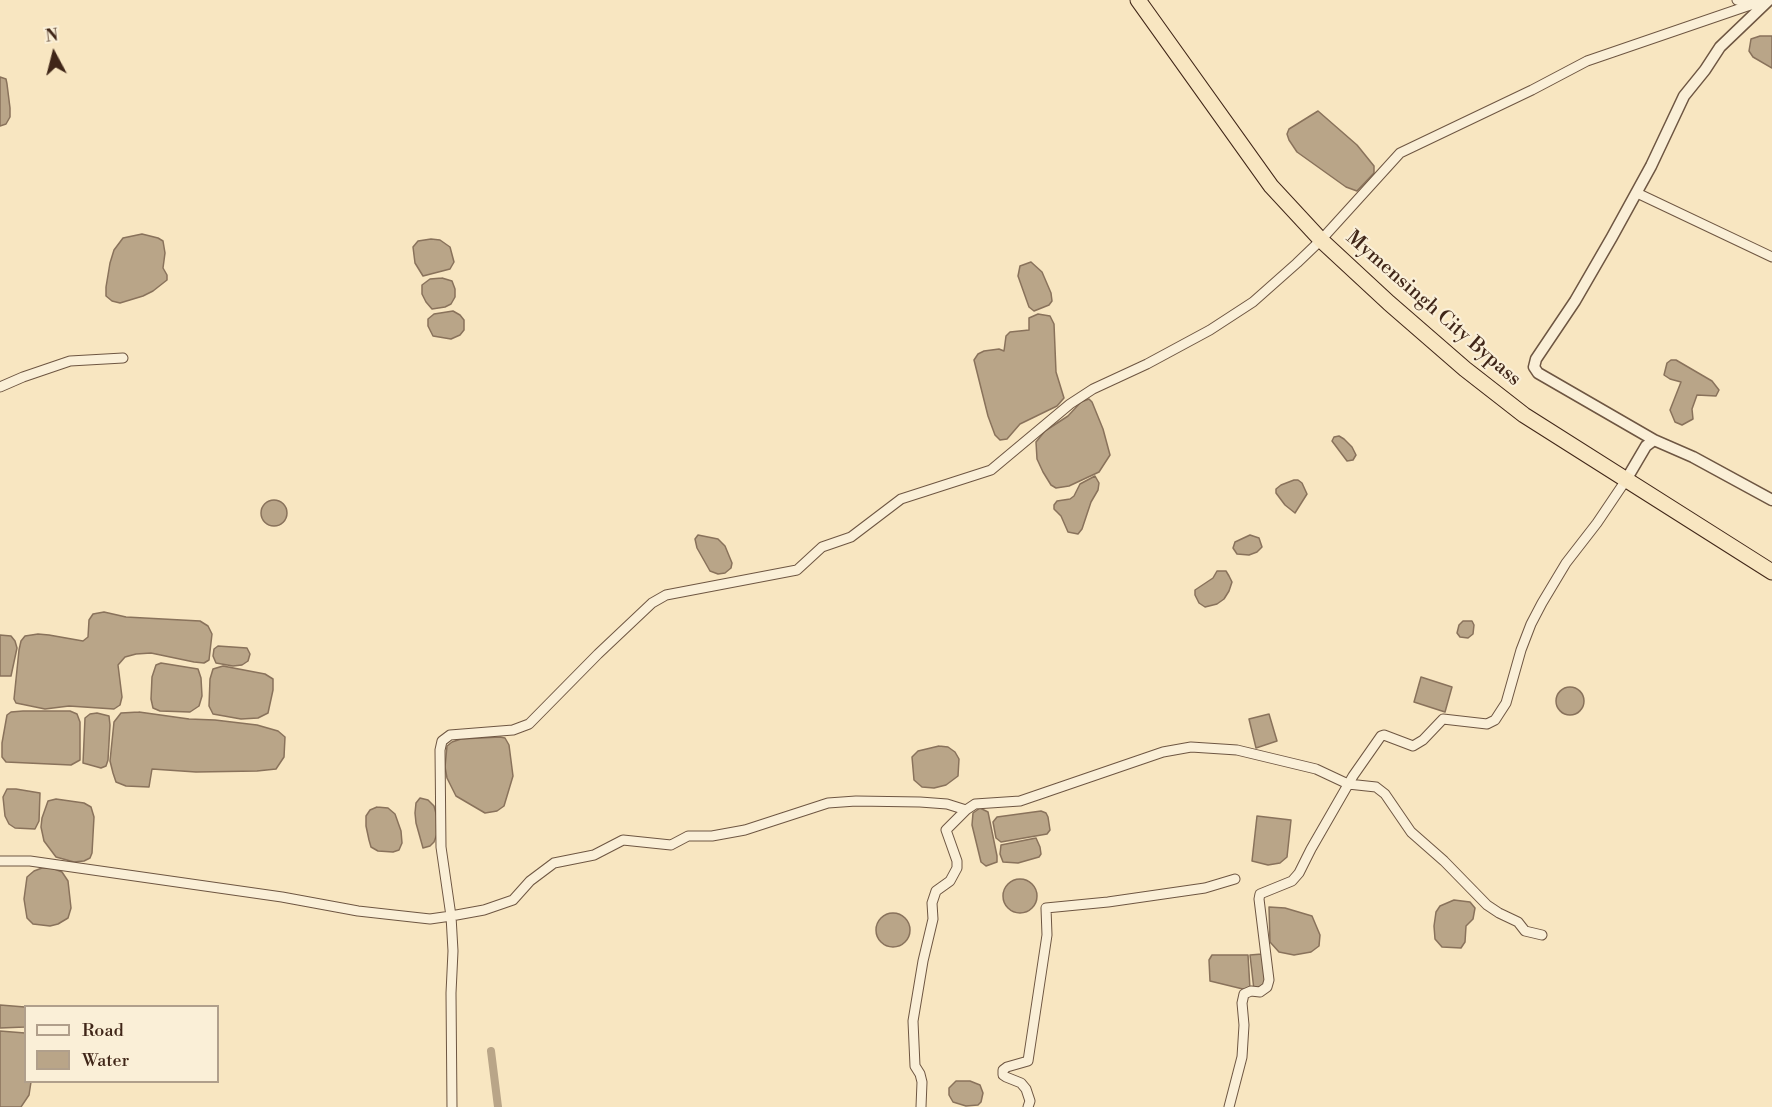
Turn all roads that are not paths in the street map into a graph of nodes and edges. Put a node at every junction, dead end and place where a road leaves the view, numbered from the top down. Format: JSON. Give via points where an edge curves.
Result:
{"nodes":[{"id":1,"x":1138,"y":0,"type":"edge"},
{"id":2,"x":1737,"y":0,"type":"edge"},
{"id":3,"x":1767,"y":0,"type":"edge"},
{"id":4,"x":1752,"y":5,"type":"junction"},
{"id":5,"x":1636,"y":193,"type":"junction"},
{"id":6,"x":1321,"y":240,"type":"junction"},
{"id":7,"x":1772,"y":257,"type":"edge"},
{"id":8,"x":123,"y":358,"type":"dead end"},
{"id":9,"x":0,"y":387,"type":"edge"},
{"id":10,"x":1654,"y":440,"type":"junction"},
{"id":11,"x":1626,"y":480,"type":"junction"},
{"id":12,"x":1772,"y":500,"type":"edge"},
{"id":13,"x":1772,"y":572,"type":"edge"},
{"id":14,"x":1348,"y":784,"type":"junction"},
{"id":15,"x":966,"y":810,"type":"junction"},
{"id":16,"x":0,"y":861,"type":"edge"},
{"id":17,"x":1235,"y":879,"type":"dead end"},
{"id":18,"x":451,"y":916,"type":"junction"},
{"id":19,"x":1542,"y":935,"type":"dead end"},
{"id":20,"x":452,"y":1107,"type":"edge"},
{"id":21,"x":921,"y":1107,"type":"edge"},
{"id":22,"x":1028,"y":1107,"type":"edge"},
{"id":23,"x":1229,"y":1107,"type":"edge"}],
"edges":[{"from":1,"to":6,"type":"highway","name":"Mymensingh City Bypass","via":[[1271,186]]},
{"from":2,"to":4,"type":"street"},
{"from":3,"to":4,"type":"street"},
{"from":3,"to":5,"type":"street","via":[[1720,47],[1684,96]]},
{"from":4,"to":6,"type":"street","via":[[1587,61],[1400,153]]},
{"from":5,"to":7,"type":"street"},
{"from":5,"to":10,"type":"street","via":[[1534,367],[1538,373]]},
{"from":6,"to":11,"type":"highway","name":"Mymensingh City Bypass","via":[[1465,369],[1524,415]]},
{"from":6,"to":18,"type":"street","via":[[1253,302],[1210,330],[1093,389],[991,470],[901,499],[851,537],[822,547],[797,570],[666,595],[652,603],[529,724],[513,730],[450,735],[442,741],[441,847]]},
{"from":8,"to":9,"type":"street","via":[[70,361]]},
{"from":10,"to":11,"type":"street","via":[[1646,446]]},
{"from":10,"to":12,"type":"street"},
{"from":11,"to":13,"type":"highway","name":"Mymensingh City Bypass"},
{"from":11,"to":14,"type":"street","via":[[1542,603],[1521,650],[1506,703],[1495,720],[1487,724],[1443,719],[1413,746],[1381,735]]},
{"from":14,"to":15,"type":"street","via":[[1285,760],[1237,750],[1191,747],[1154,755],[1020,801],[985,802]]},
{"from":14,"to":19,"type":"street","via":[[1382,791],[1411,832],[1487,905],[1518,921],[1525,932]]},
{"from":14,"to":23,"type":"street","via":[[1299,873],[1292,881],[1260,894],[1269,980],[1260,992],[1244,994],[1242,1057]]},
{"from":15,"to":18,"type":"street","via":[[920,802],[828,803],[745,830],[688,836],[671,845],[623,840],[594,855],[554,862],[513,900]]},
{"from":15,"to":21,"type":"street","via":[[946,830],[957,868],[950,881],[936,891],[932,903],[933,919],[913,1021],[915,1066],[922,1082]]},
{"from":16,"to":18,"type":"street","via":[[30,861],[358,911],[430,919]]},
{"from":17,"to":22,"type":"street","via":[[1205,888],[1046,908],[1047,935],[1028,1061],[1003,1070],[1003,1075],[1026,1089]]},
{"from":18,"to":20,"type":"street"}]}
